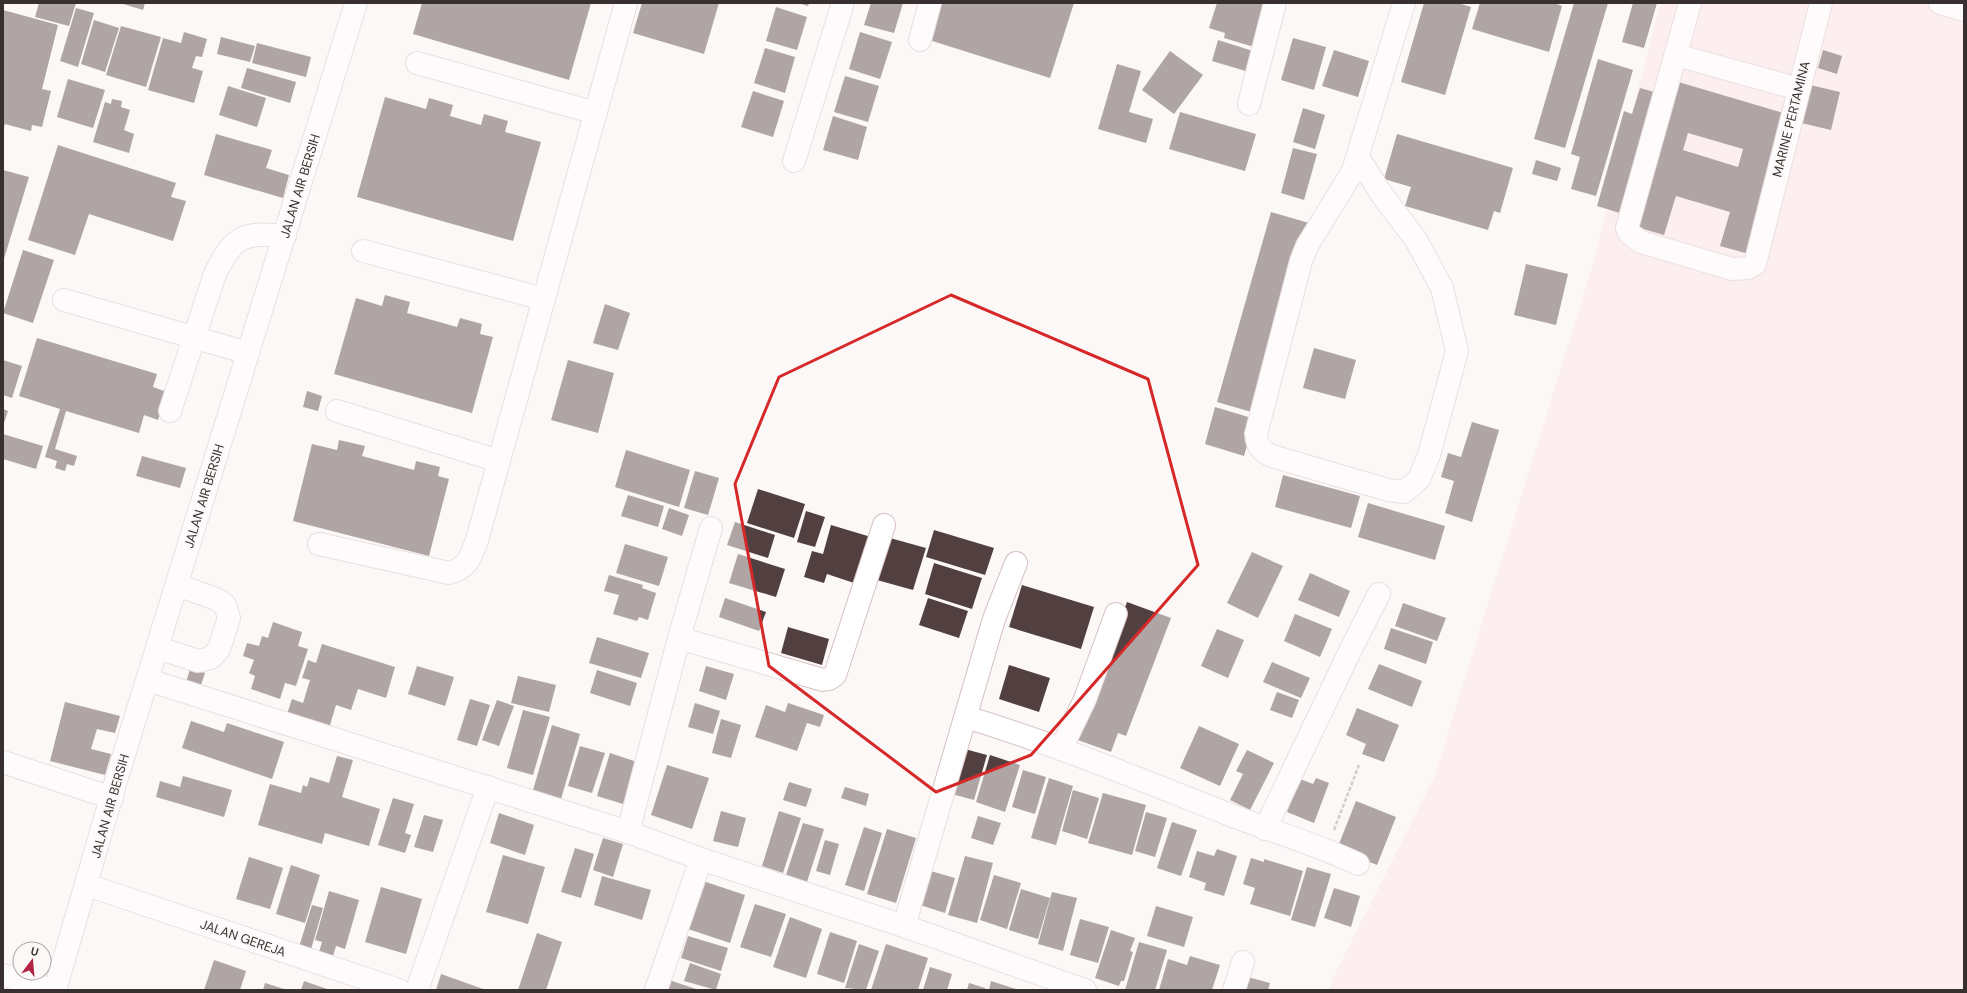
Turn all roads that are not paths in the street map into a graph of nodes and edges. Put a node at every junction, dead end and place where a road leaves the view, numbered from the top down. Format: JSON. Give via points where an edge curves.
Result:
{"nodes":[{"id":1,"x":356,"y":3,"type":"edge"},
{"id":2,"x":626,"y":3,"type":"edge"},
{"id":3,"x":843,"y":3,"type":"edge"},
{"id":4,"x":930,"y":3,"type":"edge"},
{"id":5,"x":1276,"y":3,"type":"edge"},
{"id":6,"x":1404,"y":3,"type":"edge"},
{"id":7,"x":1690,"y":3,"type":"edge"},
{"id":8,"x":1821,"y":3,"type":"edge"},
{"id":9,"x":1940,"y":3,"type":"edge"},
{"id":10,"x":1964,"y":10,"type":"edge"},
{"id":11,"x":920,"y":40,"type":"dead end"},
{"id":12,"x":1676,"y":55,"type":"junction"},
{"id":13,"x":417,"y":63,"type":"dead end"},
{"id":14,"x":1799,"y":89,"type":"junction"},
{"id":15,"x":1249,"y":104,"type":"dead end"},
{"id":16,"x":596,"y":113,"type":"junction"},
{"id":17,"x":1358,"y":157,"type":"junction"},
{"id":18,"x":794,"y":161,"type":"dead end"},
{"id":19,"x":285,"y":236,"type":"junction"},
{"id":20,"x":363,"y":251,"type":"dead end"},
{"id":21,"x":544,"y":299,"type":"junction"},
{"id":22,"x":64,"y":300,"type":"dead end"},
{"id":23,"x":194,"y":338,"type":"junction"},
{"id":24,"x":248,"y":353,"type":"junction"},
{"id":25,"x":170,"y":411,"type":"dead end"},
{"id":26,"x":337,"y":411,"type":"dead end"},
{"id":27,"x":499,"y":461,"type":"junction"},
{"id":28,"x":884,"y":525,"type":"dead end"},
{"id":29,"x":711,"y":528,"type":"dead end"},
{"id":30,"x":319,"y":544,"type":"dead end"},
{"id":31,"x":1016,"y":563,"type":"dead end"},
{"id":32,"x":177,"y":585,"type":"junction"},
{"id":33,"x":1379,"y":594,"type":"dead end"},
{"id":34,"x":1116,"y":614,"type":"dead end"},
{"id":35,"x":679,"y":638,"type":"junction"},
{"id":36,"x":158,"y":648,"type":"junction"},
{"id":37,"x":148,"y":680,"type":"junction"},
{"id":38,"x":966,"y":717,"type":"junction"},
{"id":39,"x":1061,"y":749,"type":"junction"},
{"id":40,"x":3,"y":762,"type":"edge"},
{"id":41,"x":488,"y":787,"type":"junction"},
{"id":42,"x":112,"y":798,"type":"junction"},
{"id":43,"x":1265,"y":829,"type":"junction"},
{"id":44,"x":628,"y":832,"type":"junction"},
{"id":45,"x":701,"y":859,"type":"junction"},
{"id":46,"x":1358,"y":864,"type":"dead end"},
{"id":47,"x":87,"y":885,"type":"junction"},
{"id":48,"x":904,"y":926,"type":"junction"},
{"id":49,"x":1242,"y":962,"type":"dead end"},
{"id":50,"x":3,"y":975,"type":"edge"},
{"id":51,"x":54,"y":990,"type":"edge"},
{"id":52,"x":400,"y":990,"type":"edge"},
{"id":53,"x":417,"y":990,"type":"edge"},
{"id":54,"x":656,"y":990,"type":"edge"},
{"id":55,"x":1085,"y":990,"type":"edge"},
{"id":56,"x":1234,"y":990,"type":"edge"}],
"edges":[{"from":1,"to":19,"type":"street","name":"JALAN AIR BERSIH"},
{"from":2,"to":16,"type":"street"},
{"from":3,"to":18,"type":"street"},
{"from":4,"to":11,"type":"street"},
{"from":5,"to":15,"type":"street"},
{"from":6,"to":17,"type":"street"},
{"from":7,"to":12,"type":"street"},
{"from":8,"to":14,"type":"street","name":"MARINE PERTAMINA"},
{"from":9,"to":10,"type":"street"},
{"from":12,"to":14,"type":"street"},
{"from":12,"to":14,"type":"street","name":"MARINE PERTAMINA","via":[[1627,228],[1630,234],[1641,242],[1732,268],[1748,268],[1755,264]]},
{"from":13,"to":16,"type":"street"},
{"from":16,"to":21,"type":"street"},
{"from":17,"to":17,"type":"street","via":[[1382,195],[1416,240],[1442,288],[1457,352],[1424,467],[1419,479],[1404,492],[1388,490],[1272,456],[1262,451],[1257,442],[1256,434],[1301,261],[1307,246],[1353,171]]},
{"from":19,"to":23,"type":"street","via":[[252,235],[236,242],[225,254],[215,274]]},
{"from":19,"to":24,"type":"street","name":"JALAN AIR BERSIH"},
{"from":20,"to":21,"type":"street"},
{"from":21,"to":27,"type":"street"},
{"from":22,"to":23,"type":"street"},
{"from":23,"to":24,"type":"street"},
{"from":23,"to":25,"type":"street"},
{"from":24,"to":32,"type":"street","name":"JALAN AIR BERSIH"},
{"from":26,"to":27,"type":"street"},
{"from":27,"to":30,"type":"street","via":[[477,540],[469,560],[461,570],[449,573]]},
{"from":28,"to":35,"type":"street","via":[[835,675],[829,679],[823,680]]},
{"from":29,"to":35,"type":"street"},
{"from":31,"to":38,"type":"street","via":[[994,619]]},
{"from":32,"to":36,"type":"street","name":"JALAN AIR BERSIH"},
{"from":32,"to":36,"type":"street","via":[[216,598],[225,605],[229,618],[219,650],[210,658],[198,661]]},
{"from":33,"to":43,"type":"street","via":[[1350,649]]},
{"from":34,"to":39,"type":"street","via":[[1085,699]]},
{"from":35,"to":44,"type":"street"},
{"from":36,"to":37,"type":"street","name":"JALAN AIR BERSIH"},
{"from":37,"to":41,"type":"street"},
{"from":37,"to":42,"type":"street","name":"JALAN AIR BERSIH"},
{"from":38,"to":39,"type":"street"},
{"from":38,"to":48,"type":"street"},
{"from":39,"to":43,"type":"street"},
{"from":40,"to":42,"type":"street"},
{"from":41,"to":44,"type":"street"},
{"from":41,"to":53,"type":"street"},
{"from":42,"to":47,"type":"street","name":"JALAN AIR BERSIH"},
{"from":43,"to":46,"type":"street","via":[[1327,849]]},
{"from":44,"to":45,"type":"street"},
{"from":45,"to":48,"type":"street"},
{"from":45,"to":54,"type":"street"},
{"from":47,"to":51,"type":"street","name":"JALAN AIR BERSIH"},
{"from":47,"to":52,"type":"street","name":"JALAN GEREJA"},
{"from":48,"to":55,"type":"street"},
{"from":49,"to":56,"type":"street"},
{"from":50,"to":51,"type":"street"}]}
